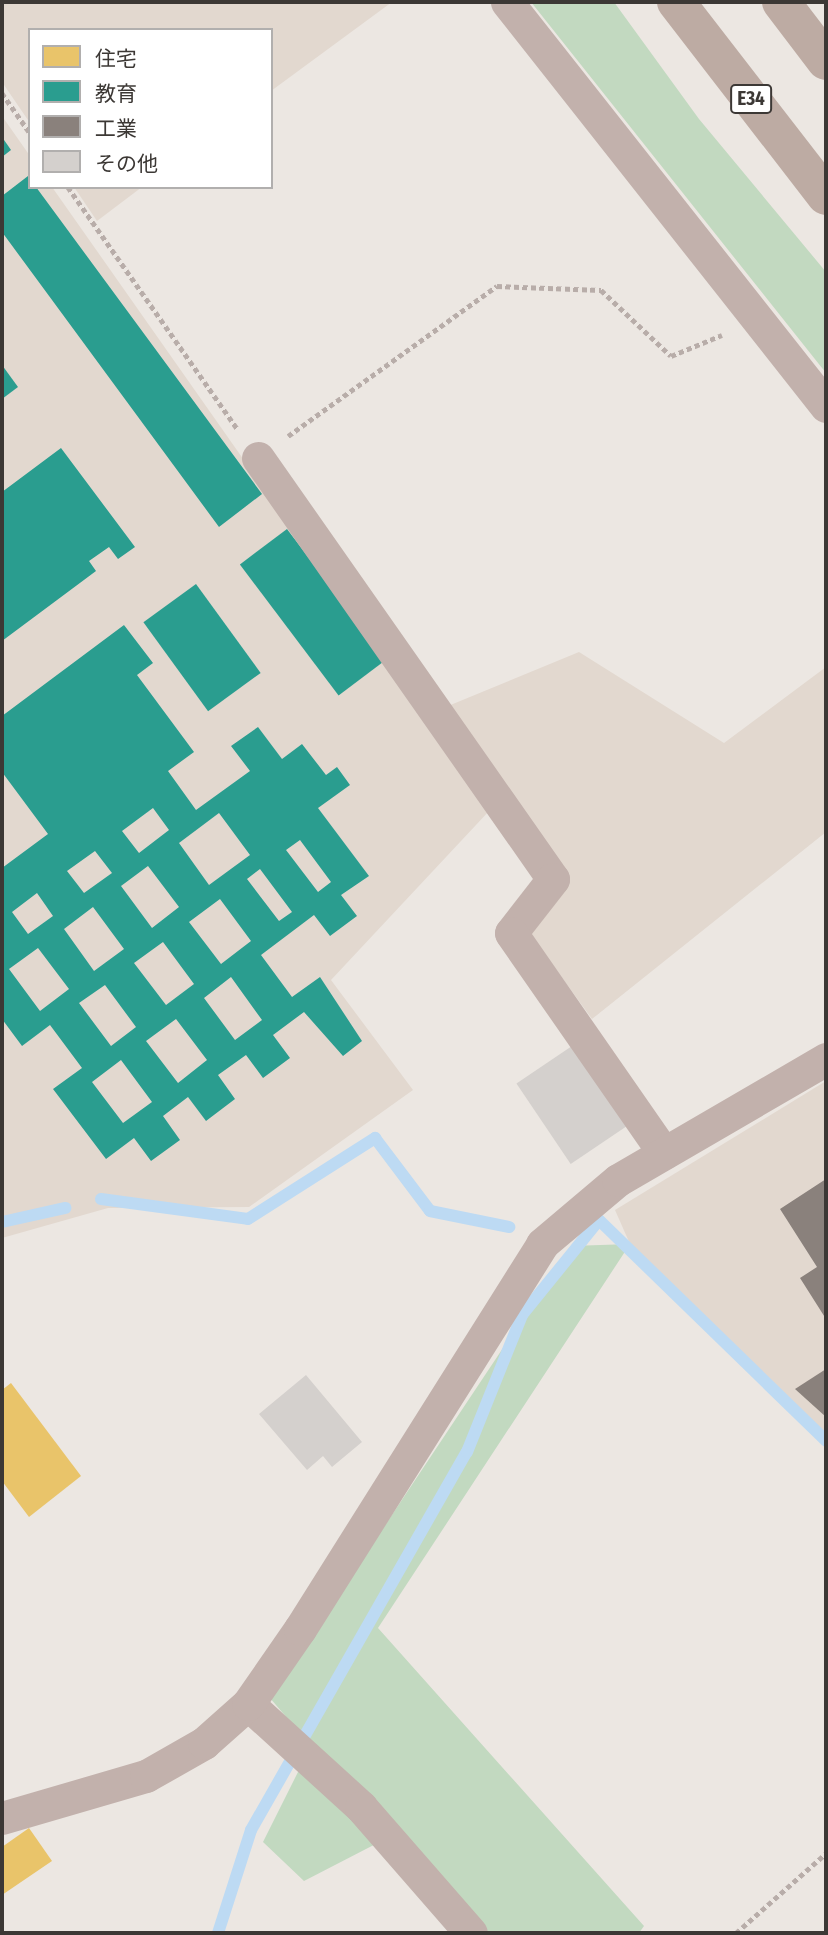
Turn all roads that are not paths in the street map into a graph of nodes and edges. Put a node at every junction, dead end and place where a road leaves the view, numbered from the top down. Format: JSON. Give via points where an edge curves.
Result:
{"nodes":[{"id":1,"x":507,"y":2,"type":"edge"},
{"id":2,"x":676,"y":2,"type":"edge"},
{"id":3,"x":781,"y":2,"type":"edge"},
{"id":4,"x":826,"y":61,"type":"edge"},
{"id":5,"x":826,"y":196,"type":"edge"},
{"id":6,"x":826,"y":405,"type":"edge"},
{"id":7,"x":258,"y":458,"type":"road end"},
{"id":8,"x":826,"y":1059,"type":"edge"},
{"id":9,"x":664,"y":1153,"type":"junction"},
{"id":10,"x":247,"y":1704,"type":"junction"},
{"id":11,"x":2,"y":1818,"type":"edge"},
{"id":12,"x":471,"y":1933,"type":"edge"}],
"edges":[{"from":1,"to":6,"type":"street"},
{"from":2,"to":5,"type":"highway","number":"E34"},
{"from":3,"to":4,"type":"highway"},
{"from":7,"to":9,"type":"street","via":[[553,879],[511,933]]},
{"from":8,"to":9,"type":"street"},
{"from":9,"to":10,"type":"street","via":[[618,1180],[542,1244],[300,1629]]},
{"from":10,"to":11,"type":"street","via":[[204,1743],[146,1776]]},
{"from":10,"to":12,"type":"street","via":[[361,1807]]}]}
